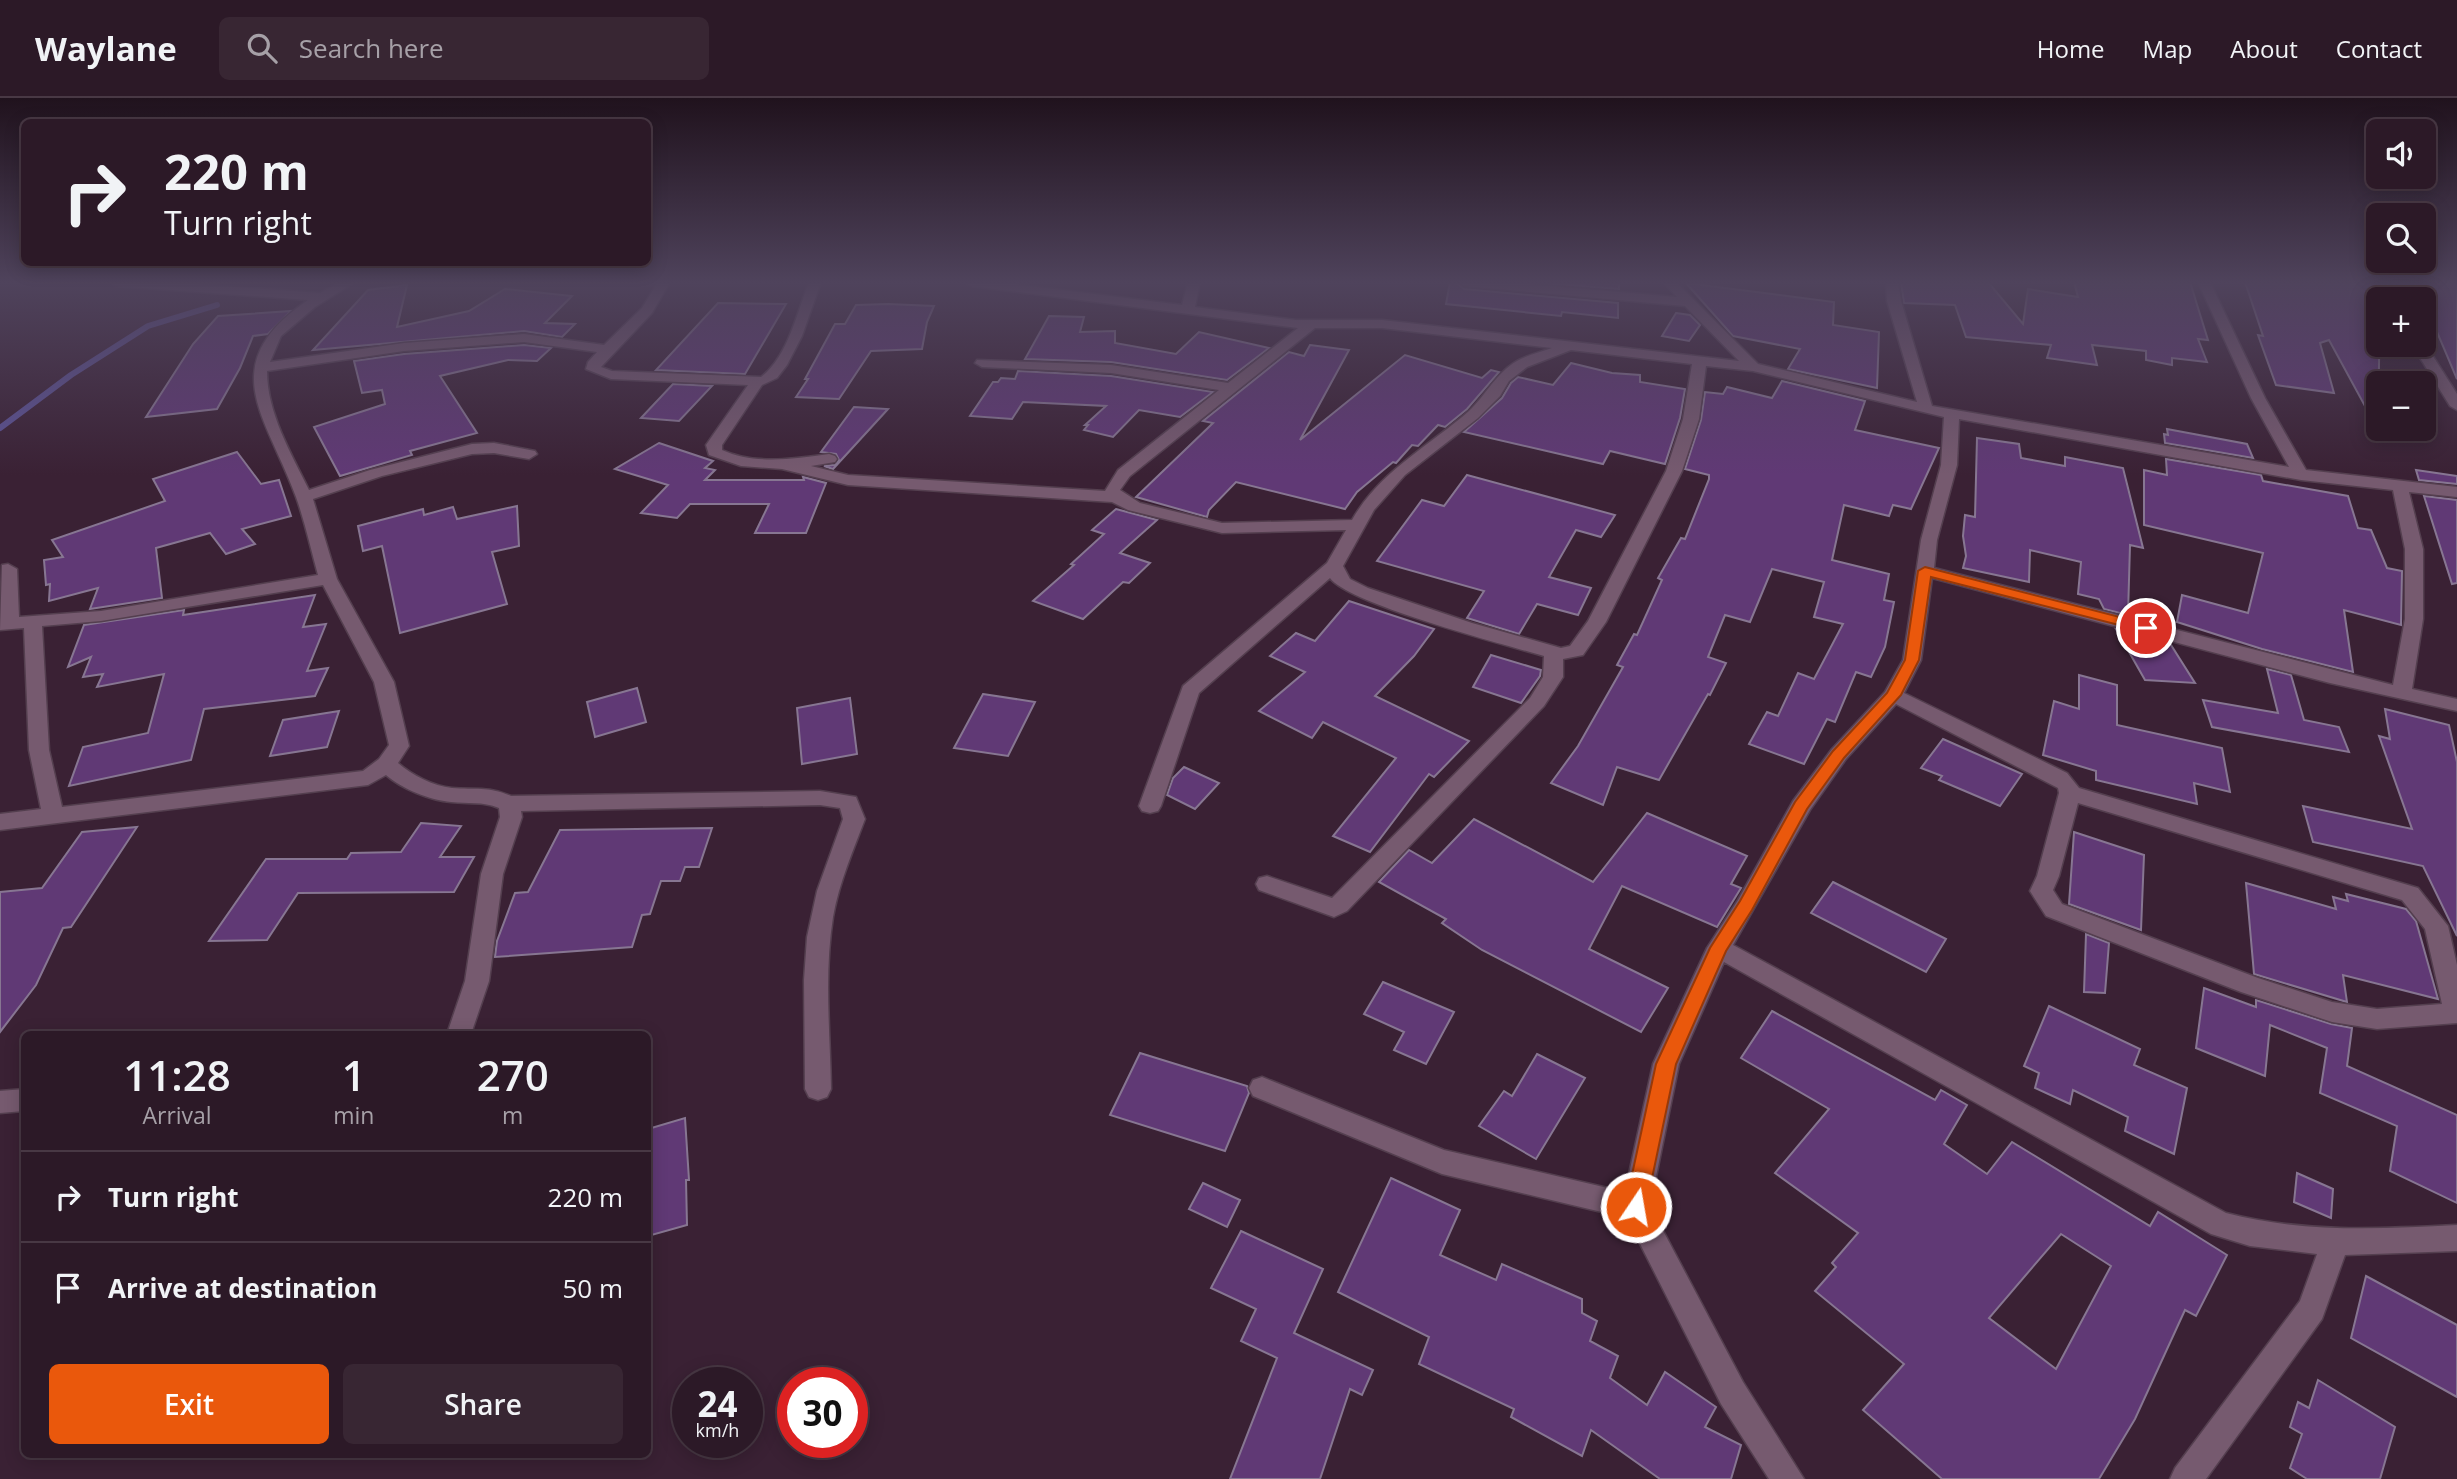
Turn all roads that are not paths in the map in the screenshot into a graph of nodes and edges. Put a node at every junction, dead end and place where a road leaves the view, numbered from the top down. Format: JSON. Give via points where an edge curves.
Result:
{"nodes":[{"id":1,"x":270,"y":346,"type":"edge"},
{"id":2,"x":412,"y":346,"type":"edge"},
{"id":3,"x":587,"y":346,"type":"edge"},
{"id":4,"x":613,"y":346,"type":"edge"},
{"id":5,"x":789,"y":346,"type":"edge"},
{"id":6,"x":1285,"y":346,"type":"edge"},
{"id":7,"x":1569,"y":346,"type":"edge"},
{"id":8,"x":1574,"y":346,"type":"edge"},
{"id":9,"x":1732,"y":346,"type":"edge"},
{"id":10,"x":1907,"y":346,"type":"edge"},
{"id":11,"x":2234,"y":346,"type":"edge"},
{"id":12,"x":610,"y":350,"type":"junction"},
{"id":13,"x":2426,"y":357,"type":"edge"},
{"id":14,"x":1699,"y":362,"type":"junction"},
{"id":15,"x":982,"y":363,"type":"dead end"},
{"id":16,"x":1753,"y":367,"type":"junction"},
{"id":17,"x":260,"y":368,"type":"junction"},
{"id":18,"x":757,"y":382,"type":"junction"},
{"id":19,"x":1232,"y":388,"type":"junction"},
{"id":20,"x":2457,"y":406,"type":"edge"},
{"id":21,"x":1926,"y":409,"type":"junction"},
{"id":22,"x":1952,"y":414,"type":"junction"},
{"id":23,"x":529,"y":454,"type":"dead end"},
{"id":24,"x":829,"y":459,"type":"dead end"},
{"id":25,"x":788,"y":465,"type":"junction"},
{"id":26,"x":2301,"y":475,"type":"junction"},
{"id":27,"x":2400,"y":486,"type":"junction"},
{"id":28,"x":2457,"y":492,"type":"edge"},
{"id":29,"x":304,"y":498,"type":"junction"},
{"id":30,"x":1116,"y":498,"type":"junction"},
{"id":31,"x":1358,"y":525,"type":"junction"},
{"id":32,"x":1334,"y":566,"type":"junction"},
{"id":33,"x":8,"y":569,"type":"dead end"},
{"id":34,"x":1925,"y":571,"type":"junction"},
{"id":35,"x":328,"y":579,"type":"junction"},
{"id":36,"x":33,"y":622,"type":"junction"},
{"id":37,"x":5,"y":623,"type":"edge"},
{"id":38,"x":1554,"y":652,"type":"junction"},
{"id":39,"x":2401,"y":694,"type":"junction"},
{"id":40,"x":1893,"y":695,"type":"junction"},
{"id":41,"x":2457,"y":705,"type":"edge"},
{"id":42,"x":386,"y":764,"type":"junction"},
{"id":43,"x":2070,"y":793,"type":"junction"},
{"id":44,"x":509,"y":804,"type":"junction"},
{"id":45,"x":1150,"y":806,"type":"dead end"},
{"id":46,"x":53,"y":815,"type":"junction"},
{"id":47,"x":0,"y":822,"type":"edge"},
{"id":48,"x":1267,"y":884,"type":"dead end"},
{"id":49,"x":1719,"y":948,"type":"junction"},
{"id":50,"x":2456,"y":1013,"type":"edge"},
{"id":51,"x":460,"y":1031,"type":"edge"},
{"id":52,"x":1262,"y":1088,"type":"dead end"},
{"id":53,"x":818,"y":1089,"type":"dead end"},
{"id":54,"x":21,"y":1100,"type":"edge"},
{"id":55,"x":0,"y":1102,"type":"edge"},
{"id":56,"x":1636,"y":1207,"type":"junction"},
{"id":57,"x":2457,"y":1238,"type":"edge"},
{"id":58,"x":2335,"y":1244,"type":"junction"},
{"id":59,"x":1788,"y":1479,"type":"edge"},
{"id":60,"x":2186,"y":1479,"type":"edge"}],
"edges":[{"from":1,"to":17,"type":"street"},
{"from":2,"to":17,"type":"street"},
{"from":3,"to":12,"type":"street"},
{"from":4,"to":12,"type":"street"},
{"from":5,"to":18,"type":"street","via":[[769,380]]},
{"from":6,"to":19,"type":"street"},
{"from":7,"to":31,"type":"street","via":[[1522,364],[1503,379],[1473,415],[1399,472]]},
{"from":8,"to":14,"type":"street"},
{"from":9,"to":16,"type":"street"},
{"from":10,"to":21,"type":"street"},
{"from":11,"to":26,"type":"street"},
{"from":12,"to":18,"type":"street","via":[[593,369],[611,375]]},
{"from":13,"to":20,"type":"street"},
{"from":14,"to":16,"type":"street"},
{"from":14,"to":38,"type":"street","via":[[1691,419],[1674,471],[1597,622],[1576,651]]},
{"from":15,"to":19,"type":"street","via":[[1111,369]]},
{"from":16,"to":21,"type":"street"},
{"from":17,"to":29,"type":"street","via":[[260,387],[273,431]]},
{"from":18,"to":25,"type":"street","via":[[714,452]]},
{"from":19,"to":30,"type":"street","via":[[1124,473],[1112,490]]},
{"from":21,"to":22,"type":"street"},
{"from":22,"to":26,"type":"street"},
{"from":22,"to":34,"type":"street","via":[[1949,465]]},
{"from":23,"to":29,"type":"street","via":[[472,449],[376,473]]},
{"from":24,"to":25,"type":"street"},
{"from":25,"to":30,"type":"street","via":[[848,480]]},
{"from":26,"to":27,"type":"street"},
{"from":27,"to":28,"type":"street"},
{"from":27,"to":39,"type":"street","via":[[2414,550],[2414,619]]},
{"from":29,"to":35,"type":"street"},
{"from":30,"to":31,"type":"street","via":[[1134,507],[1222,528]]},
{"from":31,"to":32,"type":"street"},
{"from":32,"to":38,"type":"street","via":[[1345,584],[1362,592]]},
{"from":32,"to":45,"type":"street","via":[[1190,690]]},
{"from":33,"to":37,"type":"street"},
{"from":34,"to":39,"type":"street"},
{"from":34,"to":40,"type":"street","via":[[1912,660]]},
{"from":35,"to":36,"type":"street","via":[[101,616]]},
{"from":35,"to":42,"type":"street","via":[[384,682],[399,746]]},
{"from":36,"to":37,"type":"street"},
{"from":36,"to":46,"type":"street","via":[[40,750]]},
{"from":38,"to":48,"type":"street","via":[[1553,677],[1537,702],[1339,905],[1320,904]]},
{"from":39,"to":41,"type":"street"},
{"from":40,"to":43,"type":"street","via":[[2060,778]]},
{"from":40,"to":49,"type":"street","via":[[1839,754],[1801,806]]},
{"from":42,"to":44,"type":"street","via":[[415,785],[450,795],[489,795]]},
{"from":42,"to":46,"type":"street","via":[[368,778]]},
{"from":43,"to":50,"type":"street","via":[[2410,894],[2436,926]]},
{"from":43,"to":50,"type":"street","via":[[2041,891],[2054,910],[2332,1012],[2377,1019]]},
{"from":44,"to":51,"type":"street","via":[[511,817],[492,874],[477,981]]},
{"from":44,"to":53,"type":"street","via":[[820,798],[848,802],[854,818],[830,881],[817,955]]},
{"from":46,"to":47,"type":"street"},
{"from":49,"to":56,"type":"street","via":[[1666,1064]]},
{"from":49,"to":58,"type":"street","via":[[2221,1225],[2259,1237]]},
{"from":52,"to":56,"type":"street","via":[[1442,1162]]},
{"from":54,"to":55,"type":"street"},
{"from":56,"to":59,"type":"street","via":[[1732,1393]]},
{"from":57,"to":58,"type":"street"},
{"from":58,"to":60,"type":"street","via":[[2312,1309]]}]}
